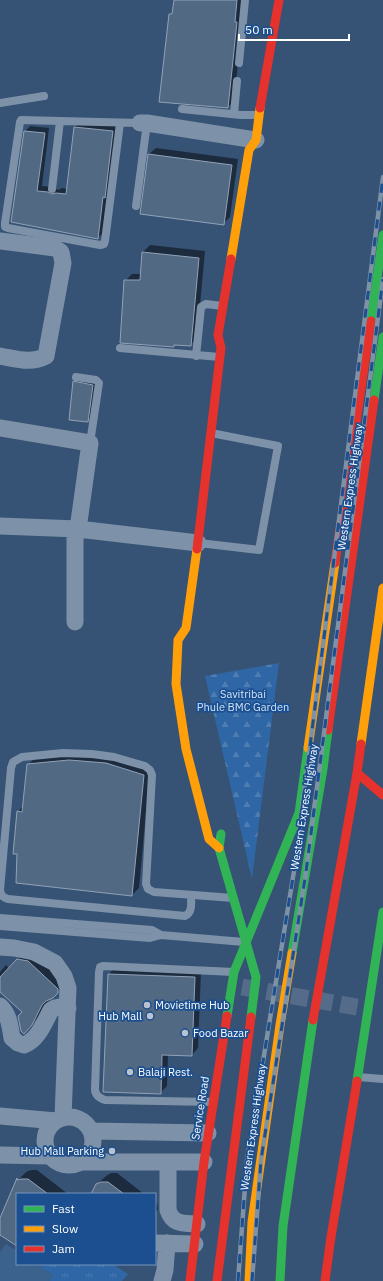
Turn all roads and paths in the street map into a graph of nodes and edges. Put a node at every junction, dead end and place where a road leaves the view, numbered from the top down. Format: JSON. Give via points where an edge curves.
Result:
{"nodes":[{"id":1,"x":245,"y":0,"type":"edge"},
{"id":2,"x":279,"y":0,"type":"edge"},
{"id":3,"x":239,"y":63,"type":"dead end"},
{"id":4,"x":237,"y":81,"type":"dead end"},
{"id":5,"x":44,"y":96,"type":"dead end"},
{"id":6,"x":0,"y":103,"type":"edge"},
{"id":7,"x":182,"y":109,"type":"dead end"},
{"id":8,"x":234,"y":114,"type":"junction"},
{"id":9,"x":259,"y":115,"type":"junction"},
{"id":10,"x":60,"y":121,"type":"junction"},
{"id":11,"x":120,"y":123,"type":"junction"},
{"id":12,"x":143,"y":123,"type":"junction"},
{"id":13,"x":257,"y":145,"type":"junction"},
{"id":14,"x":52,"y":189,"type":"dead end"},
{"id":15,"x":136,"y":206,"type":"dead end"},
{"id":16,"x":239,"y":213,"type":"junction"},
{"id":17,"x":249,"y":215,"type":"dead end"},
{"id":18,"x":383,"y":235,"type":"edge"},
{"id":19,"x":0,"y":241,"type":"edge"},
{"id":20,"x":223,"y":306,"type":"junction"},
{"id":21,"x":229,"y":335,"type":"dead end"},
{"id":22,"x":383,"y":337,"type":"edge"},
{"id":23,"x":120,"y":348,"type":"dead end"},
{"id":24,"x":221,"y":348,"type":"junction"},
{"id":25,"x":0,"y":356,"type":"edge"},
{"id":26,"x":196,"y":356,"type":"junction"},
{"id":27,"x":220,"y":358,"type":"junction"},
{"id":28,"x":76,"y":377,"type":"dead end"},
{"id":29,"x":0,"y":428,"type":"edge"},
{"id":30,"x":211,"y":432,"type":"junction"},
{"id":31,"x":90,"y":443,"type":"junction"},
{"id":32,"x":0,"y":526,"type":"edge"},
{"id":33,"x":77,"y":529,"type":"junction"},
{"id":34,"x":198,"y":543,"type":"junction"},
{"id":35,"x":383,"y":588,"type":"edge"},
{"id":36,"x":75,"y":622,"type":"dead end"},
{"id":37,"x":186,"y":628,"type":"junction"},
{"id":38,"x":192,"y":641,"type":"dead end"},
{"id":39,"x":357,"y":773,"type":"junction"},
{"id":40,"x":383,"y":795,"type":"edge"},
{"id":41,"x":220,"y":828,"type":"dead end"},
{"id":42,"x":219,"y":848,"type":"junction"},
{"id":43,"x":191,"y":895,"type":"junction"},
{"id":44,"x":233,"y":898,"type":"junction"},
{"id":45,"x":383,"y":912,"type":"edge"},
{"id":46,"x":0,"y":918,"type":"edge"},
{"id":47,"x":0,"y":926,"type":"edge"},
{"id":48,"x":161,"y":935,"type":"junction"},
{"id":49,"x":247,"y":942,"type":"junction"},
{"id":50,"x":0,"y":947,"type":"edge"},
{"id":51,"x":234,"y":972,"type":"junction"},
{"id":52,"x":378,"y":981,"type":"edge"},
{"id":53,"x":0,"y":1006,"type":"edge"},
{"id":54,"x":68,"y":1008,"type":"junction"},
{"id":55,"x":358,"y":1077,"type":"junction"},
{"id":56,"x":383,"y":1079,"type":"edge"},
{"id":57,"x":214,"y":1102,"type":"junction"},
{"id":58,"x":0,"y":1116,"type":"edge"},
{"id":59,"x":60,"y":1119,"type":"junction"},
{"id":60,"x":90,"y":1131,"type":"junction"},
{"id":61,"x":208,"y":1133,"type":"junction"},
{"id":62,"x":0,"y":1154,"type":"edge"},
{"id":63,"x":50,"y":1156,"type":"junction"},
{"id":64,"x":80,"y":1162,"type":"junction"},
{"id":65,"x":168,"y":1162,"type":"junction"},
{"id":66,"x":204,"y":1162,"type":"junction"},
{"id":67,"x":197,"y":1224,"type":"junction"},
{"id":68,"x":161,"y":1243,"type":"edge"},
{"id":69,"x":195,"y":1244,"type":"junction"},
{"id":70,"x":161,"y":1260,"type":"edge"},
{"id":71,"x":192,"y":1261,"type":"junction"},
{"id":72,"x":162,"y":1281,"type":"edge"},
{"id":73,"x":190,"y":1281,"type":"edge"},
{"id":74,"x":217,"y":1281,"type":"edge"},
{"id":75,"x":249,"y":1281,"type":"edge"},
{"id":76,"x":280,"y":1281,"type":"edge"},
{"id":77,"x":325,"y":1281,"type":"edge"}],
"edges":[{"from":1,"to":3,"type":"lane"},
{"from":2,"to":9,"type":"main road"},
{"from":4,"to":8,"type":"lane"},
{"from":5,"to":6,"type":"lane"},
{"from":7,"to":8,"type":"lane"},
{"from":8,"to":9,"type":"lane"},
{"from":9,"to":13,"type":"main road"},
{"from":10,"to":11,"type":"lane"},
{"from":10,"to":11,"type":"lane","via":[[20,122],[6,227],[100,245],[105,241]]},
{"from":10,"to":14,"type":"lane"},
{"from":11,"to":12,"type":"lane"},
{"from":12,"to":13,"type":"street"},
{"from":12,"to":15,"type":"lane"},
{"from":13,"to":16,"type":"main road","via":[[249,150]]},
{"from":16,"to":17,"type":"main road"},
{"from":16,"to":20,"type":"main road"},
{"from":18,"to":49,"type":"main road","name":"Service Road","via":[[299,812]]},
{"from":19,"to":25,"type":"street","via":[[55,248],[61,252],[64,263],[46,356],[32,361]]},
{"from":20,"to":24,"type":"main road","via":[[218,335]]},
{"from":20,"to":26,"type":"lane","via":[[206,304],[201,307]]},
{"from":21,"to":24,"type":"main road"},
{"from":22,"to":75,"type":"main road","name":"Western Express Highway","via":[[324,769],[280,1025],[253,1214]]},
{"from":23,"to":26,"type":"lane"},
{"from":24,"to":27,"type":"main road"},
{"from":26,"to":27,"type":"lane"},
{"from":27,"to":30,"type":"main road"},
{"from":28,"to":31,"type":"lane","via":[[96,380],[99,383]]},
{"from":29,"to":31,"type":"street"},
{"from":30,"to":34,"type":"main road"},
{"from":30,"to":34,"type":"lane","via":[[278,446],[259,550]]},
{"from":31,"to":33,"type":"street"},
{"from":32,"to":33,"type":"street"},
{"from":33,"to":34,"type":"street"},
{"from":33,"to":36,"type":"street"},
{"from":34,"to":37,"type":"main road"},
{"from":35,"to":39,"type":"main road"},
{"from":37,"to":38,"type":"main road"},
{"from":37,"to":42,"type":"main road","via":[[178,640],[178,703],[209,839]]},
{"from":39,"to":40,"type":"main road"},
{"from":39,"to":76,"type":"main road","via":[[310,1030],[283,1226]]},
{"from":41,"to":42,"type":"main road","via":[[222,836]]},
{"from":42,"to":44,"type":"main road"},
{"from":43,"to":43,"type":"lane","via":[[154,892],[148,889],[146,884],[152,775],[145,766],[114,757],[64,753],[22,757],[13,762],[10,768],[0,890],[3,897],[185,916],[191,911]]},
{"from":43,"to":44,"type":"lane"},
{"from":44,"to":49,"type":"main road"},
{"from":45,"to":52,"type":"main road"},
{"from":46,"to":48,"type":"lane","via":[[152,930]]},
{"from":47,"to":48,"type":"lane","via":[[150,938]]},
{"from":48,"to":49,"type":"lane"},
{"from":49,"to":51,"type":"main road","name":"Service Road"},
{"from":49,"to":74,"type":"main road","via":[[256,977]]},
{"from":50,"to":54,"type":"street","via":[[34,952],[55,963],[68,988]]},
{"from":51,"to":57,"type":"main road","name":"Service Road"},
{"from":51,"to":57,"type":"lane","via":[[103,966],[99,972],[95,1093],[105,1100]]},
{"from":52,"to":55,"type":"main road"},
{"from":53,"to":54,"type":"street","via":[[8,1016],[12,1038],[24,1045],[35,1039],[51,1010]]},
{"from":54,"to":59,"type":"street"},
{"from":55,"to":56,"type":"lane"},
{"from":55,"to":77,"type":"main road"},
{"from":57,"to":61,"type":"main road","name":"Service Road"},
{"from":58,"to":59,"type":"street"},
{"from":59,"to":60,"type":"street","via":[[72,1117],[86,1124]]},
{"from":59,"to":63,"type":"street","via":[[50,1126],[46,1133],[46,1149]]},
{"from":60,"to":61,"type":"street"},
{"from":60,"to":64,"type":"street","via":[[93,1144],[87,1157]]},
{"from":61,"to":66,"type":"main road","name":"Service Road"},
{"from":62,"to":63,"type":"street"},
{"from":63,"to":64,"type":"street","via":[[56,1162],[64,1164]]},
{"from":64,"to":65,"type":"street"},
{"from":65,"to":66,"type":"street"},
{"from":65,"to":67,"type":"street","via":[[170,1217],[179,1223]]},
{"from":66,"to":67,"type":"main road","name":"Service Road"},
{"from":67,"to":69,"type":"main road","name":"Service Road"},
{"from":68,"to":69,"type":"street"},
{"from":68,"to":70,"type":"street"},
{"from":69,"to":71,"type":"main road","name":"Service Road"},
{"from":70,"to":71,"type":"street"},
{"from":70,"to":72,"type":"street","via":[[165,1270]]},
{"from":71,"to":73,"type":"main road","name":"Service Road"}]}
